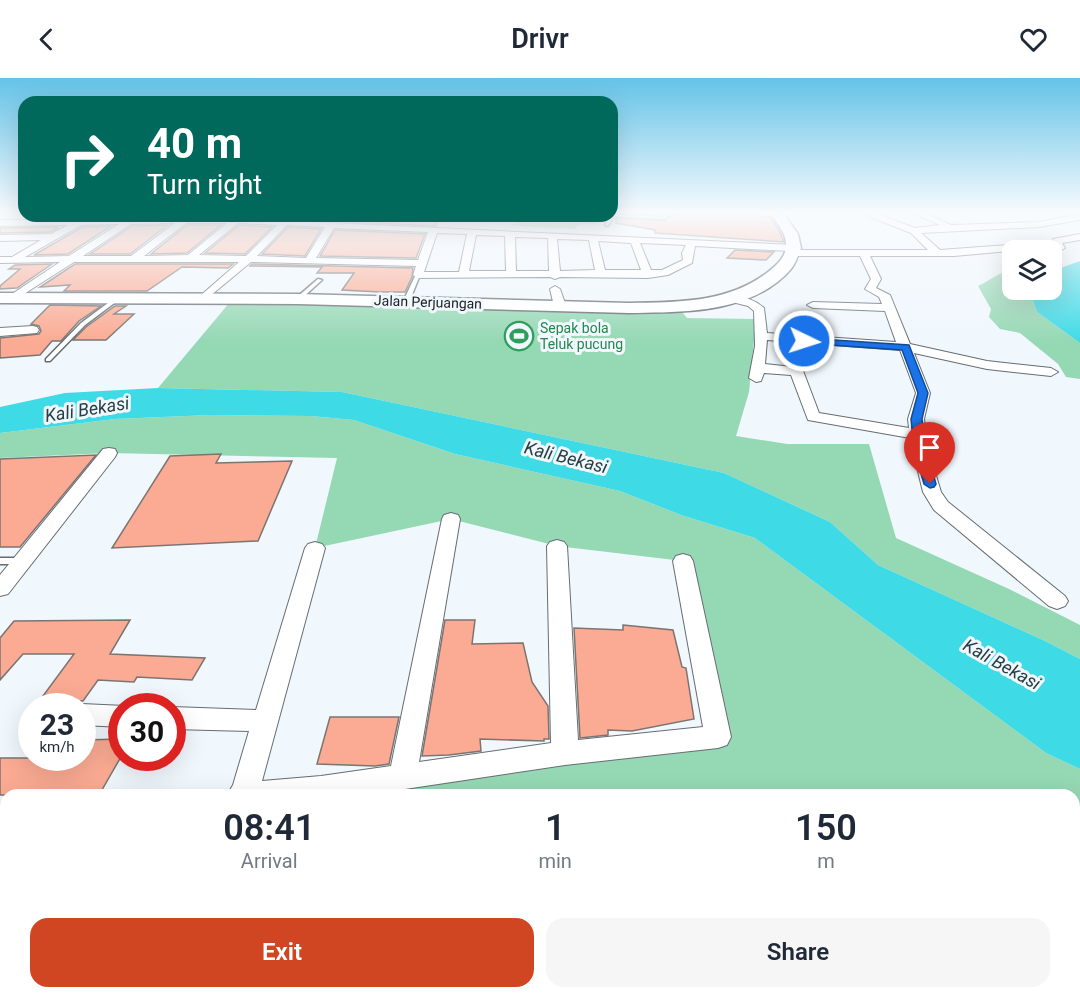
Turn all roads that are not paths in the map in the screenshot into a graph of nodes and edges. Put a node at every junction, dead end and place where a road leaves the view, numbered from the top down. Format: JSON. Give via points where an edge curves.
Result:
{"nodes":[{"id":1,"x":21,"y":256,"type":"edge"},
{"id":2,"x":77,"y":256,"type":"edge"},
{"id":3,"x":137,"y":256,"type":"edge"},
{"id":4,"x":192,"y":256,"type":"edge"},
{"id":5,"x":252,"y":256,"type":"edge"},
{"id":6,"x":312,"y":256,"type":"edge"},
{"id":7,"x":424,"y":256,"type":"edge"},
{"id":8,"x":467,"y":256,"type":"edge"},
{"id":9,"x":511,"y":256,"type":"edge"},
{"id":10,"x":554,"y":256,"type":"edge"},
{"id":11,"x":596,"y":256,"type":"edge"},
{"id":12,"x":641,"y":256,"type":"edge"},
{"id":13,"x":689,"y":256,"type":"edge"},
{"id":14,"x":790,"y":256,"type":"edge"},
{"id":15,"x":865,"y":256,"type":"edge"},
{"id":16,"x":74,"y":258,"type":"junction"},
{"id":17,"x":134,"y":258,"type":"junction"},
{"id":18,"x":190,"y":258,"type":"junction"},
{"id":19,"x":249,"y":259,"type":"junction"},
{"id":20,"x":310,"y":259,"type":"junction"},
{"id":21,"x":0,"y":260,"type":"edge"},
{"id":22,"x":14,"y":260,"type":"junction"},
{"id":23,"x":422,"y":263,"type":"junction"},
{"id":24,"x":418,"y":275,"type":"junction"},
{"id":25,"x":463,"y":275,"type":"junction"},
{"id":26,"x":511,"y":275,"type":"junction"},
{"id":27,"x":601,"y":275,"type":"junction"},
{"id":28,"x":648,"y":275,"type":"junction"},
{"id":29,"x":555,"y":276,"type":"junction"},
{"id":30,"x":320,"y":280,"type":"dead end"},
{"id":31,"x":119,"y":297,"type":"junction"},
{"id":32,"x":6,"y":298,"type":"edge"},
{"id":33,"x":204,"y":298,"type":"junction"},
{"id":34,"x":298,"y":299,"type":"junction"},
{"id":35,"x":732,"y":299,"type":"junction"},
{"id":36,"x":406,"y":302,"type":"junction"},
{"id":37,"x":813,"y":305,"type":"dead end"},
{"id":38,"x":888,"y":308,"type":"junction"},
{"id":39,"x":33,"y":330,"type":"dead end"},
{"id":40,"x":14,"y":331,"type":"junction"},
{"id":41,"x":0,"y":332,"type":"edge"},
{"id":42,"x":761,"y":336,"type":"junction"},
{"id":43,"x":0,"y":343,"type":"edge"},
{"id":44,"x":905,"y":347,"type":"junction"},
{"id":45,"x":48,"y":360,"type":"dead end"},
{"id":46,"x":1051,"y":372,"type":"dead end"},
{"id":47,"x":918,"y":434,"type":"junction"},
{"id":48,"x":109,"y":453,"type":"dead end"},
{"id":49,"x":451,"y":519,"type":"dead end"},
{"id":50,"x":557,"y":546,"type":"dead end"},
{"id":51,"x":315,"y":548,"type":"dead end"},
{"id":52,"x":0,"y":561,"type":"edge"},
{"id":53,"x":25,"y":561,"type":"junction"},
{"id":54,"x":683,"y":561,"type":"dead end"},
{"id":55,"x":0,"y":590,"type":"edge"},
{"id":56,"x":1057,"y":601,"type":"dead end"},
{"id":57,"x":186,"y":719,"type":"edge"},
{"id":58,"x":266,"y":722,"type":"junction"},
{"id":59,"x":565,"y":753,"type":"junction"},
{"id":60,"x":403,"y":777,"type":"junction"},
{"id":61,"x":244,"y":789,"type":"edge"},
{"id":62,"x":321,"y":789,"type":"edge"}],
"edges":[{"from":1,"to":22,"type":"street"},
{"from":2,"to":16,"type":"street"},
{"from":3,"to":17,"type":"street"},
{"from":4,"to":18,"type":"street"},
{"from":5,"to":19,"type":"street"},
{"from":6,"to":20,"type":"street"},
{"from":7,"to":23,"type":"street"},
{"from":8,"to":25,"type":"street"},
{"from":9,"to":26,"type":"street"},
{"from":10,"to":29,"type":"street"},
{"from":11,"to":27,"type":"street"},
{"from":12,"to":28,"type":"street"},
{"from":13,"to":28,"type":"street","via":[[685,264]]},
{"from":14,"to":35,"type":"main road","name":"Jalan Perjuangan","via":[[785,266],[759,287]]},
{"from":15,"to":38,"type":"street","via":[[876,279],[870,289],[883,294]]},
{"from":16,"to":17,"type":"street"},
{"from":16,"to":22,"type":"street"},
{"from":16,"to":32,"type":"street"},
{"from":17,"to":18,"type":"street"},
{"from":18,"to":19,"type":"street"},
{"from":19,"to":20,"type":"street"},
{"from":19,"to":33,"type":"street"},
{"from":20,"to":23,"type":"street","via":[[368,256]]},
{"from":21,"to":22,"type":"street"},
{"from":23,"to":24,"type":"street"},
{"from":24,"to":25,"type":"street"},
{"from":24,"to":36,"type":"lane"},
{"from":25,"to":26,"type":"street"},
{"from":26,"to":29,"type":"street"},
{"from":27,"to":28,"type":"street"},
{"from":27,"to":29,"type":"street"},
{"from":30,"to":34,"type":"lane"},
{"from":31,"to":32,"type":"main road","name":"Jalan Perjuangan"},
{"from":31,"to":33,"type":"main road","name":"Jalan Perjuangan"},
{"from":31,"to":45,"type":"lane","via":[[83,324]]},
{"from":33,"to":34,"type":"main road","name":"Jalan Perjuangan"},
{"from":34,"to":36,"type":"main road","name":"Jalan Perjuangan"},
{"from":35,"to":36,"type":"main road","name":"Jalan Perjuangan","via":[[679,307],[557,298]]},
{"from":35,"to":42,"type":"street","via":[[755,304],[760,310]]},
{"from":37,"to":38,"type":"street"},
{"from":38,"to":44,"type":"street"},
{"from":39,"to":40,"type":"street"},
{"from":40,"to":41,"type":"street"},
{"from":40,"to":43,"type":"street"},
{"from":42,"to":44,"type":"street"},
{"from":42,"to":47,"type":"street","via":[[756,374],[797,371],[813,417]]},
{"from":44,"to":46,"type":"street","via":[[987,365]]},
{"from":44,"to":47,"type":"street","via":[[923,393],[916,419]]},
{"from":47,"to":56,"type":"street","via":[[938,502]]},
{"from":48,"to":53,"type":"street"},
{"from":49,"to":60,"type":"street"},
{"from":50,"to":59,"type":"street"},
{"from":51,"to":58,"type":"street"},
{"from":52,"to":53,"type":"lane"},
{"from":53,"to":55,"type":"street"},
{"from":54,"to":59,"type":"street","via":[[718,737]]},
{"from":57,"to":58,"type":"street"},
{"from":58,"to":61,"type":"street"},
{"from":59,"to":60,"type":"street"},
{"from":60,"to":62,"type":"street"}]}
